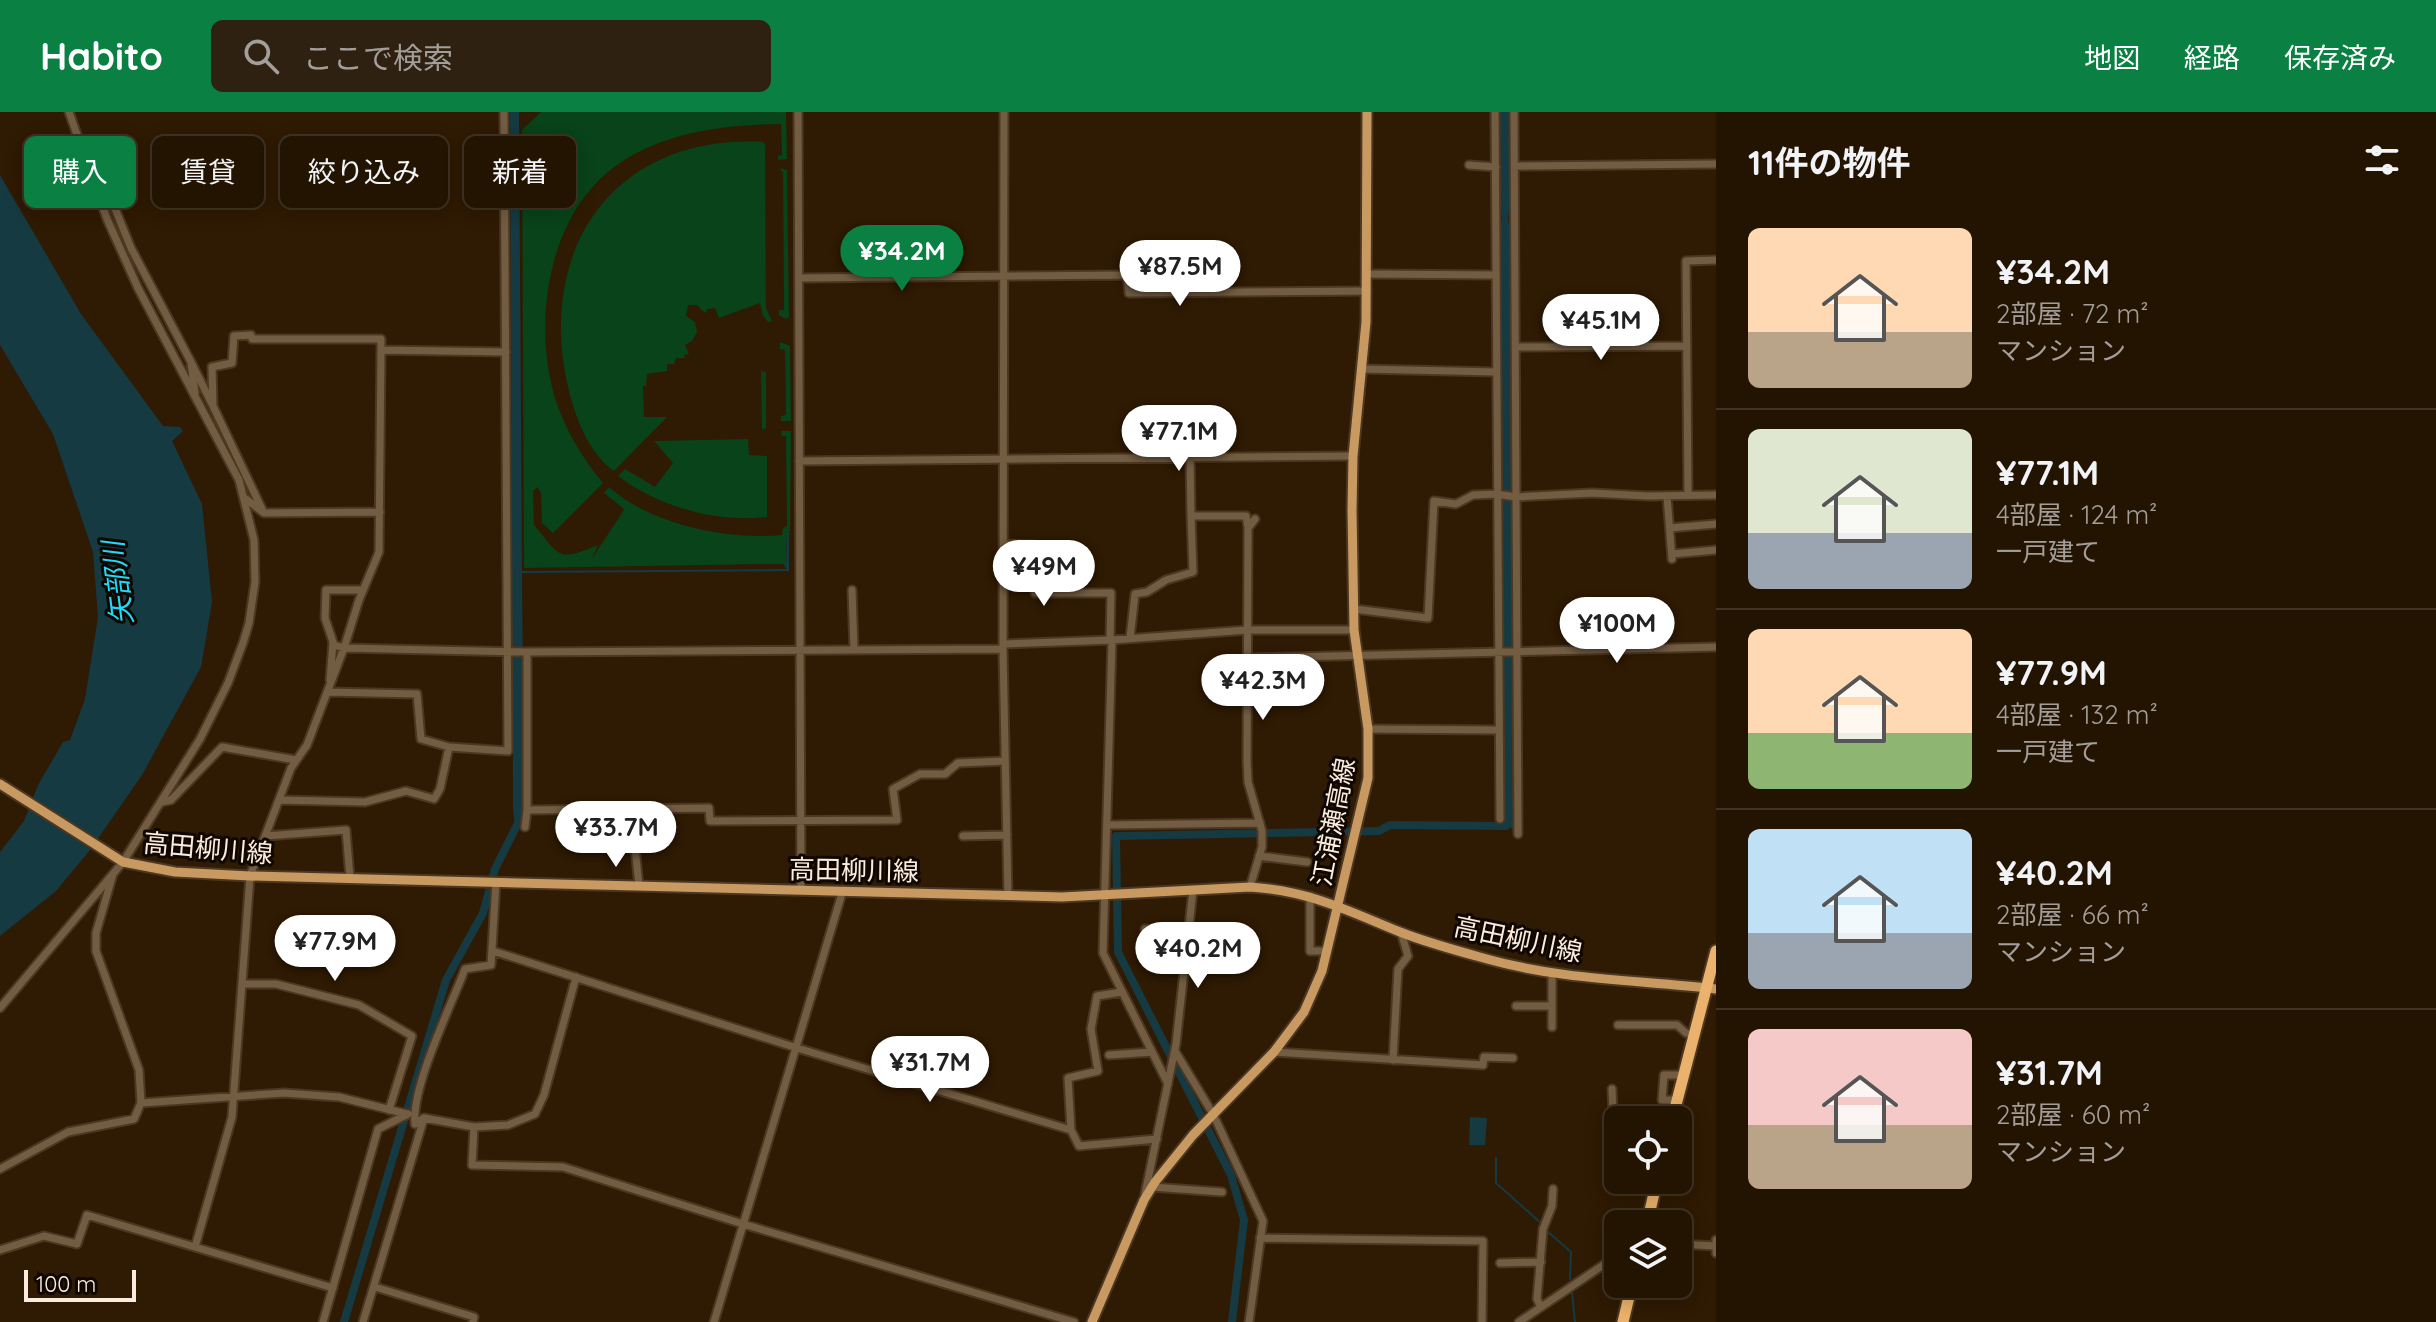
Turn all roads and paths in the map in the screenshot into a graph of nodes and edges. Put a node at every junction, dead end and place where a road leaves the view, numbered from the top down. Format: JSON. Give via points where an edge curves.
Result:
{"nodes":[{"id":1,"x":69,"y":112,"type":"edge"},
{"id":2,"x":504,"y":112,"type":"edge"},
{"id":3,"x":798,"y":112,"type":"edge"},
{"id":4,"x":1004,"y":112,"type":"edge"},
{"id":5,"x":1367,"y":112,"type":"edge"},
{"id":6,"x":1495,"y":112,"type":"edge"},
{"id":7,"x":1514,"y":112,"type":"edge"},
{"id":8,"x":78,"y":136,"type":"edge"},
{"id":9,"x":1716,"y":164,"type":"edge"},
{"id":10,"x":1469,"y":165,"type":"dead end"},
{"id":11,"x":1514,"y":166,"type":"junction"},
{"id":12,"x":1496,"y":167,"type":"junction"},
{"id":13,"x":103,"y":208,"type":"edge"},
{"id":14,"x":115,"y":208,"type":"edge"},
{"id":15,"x":1505,"y":222,"type":"junction"},
{"id":16,"x":1716,"y":260,"type":"edge"},
{"id":17,"x":1367,"y":274,"type":"junction"},
{"id":18,"x":1496,"y":275,"type":"junction"},
{"id":19,"x":1004,"y":276,"type":"junction"},
{"id":20,"x":799,"y":278,"type":"junction"},
{"id":21,"x":1367,"y":291,"type":"junction"},
{"id":22,"x":1687,"y":346,"type":"junction"},
{"id":23,"x":1516,"y":347,"type":"junction"},
{"id":24,"x":506,"y":352,"type":"junction"},
{"id":25,"x":381,"y":354,"type":"junction"},
{"id":26,"x":191,"y":362,"type":"junction"},
{"id":27,"x":1363,"y":369,"type":"junction"},
{"id":28,"x":1496,"y":372,"type":"junction"},
{"id":29,"x":196,"y":398,"type":"junction"},
{"id":30,"x":213,"y":406,"type":"junction"},
{"id":31,"x":1353,"y":456,"type":"junction"},
{"id":32,"x":1190,"y":457,"type":"junction"},
{"id":33,"x":1004,"y":458,"type":"junction"},
{"id":34,"x":799,"y":461,"type":"junction"},
{"id":35,"x":1497,"y":494,"type":"junction"},
{"id":36,"x":1688,"y":495,"type":"junction"},
{"id":37,"x":1716,"y":495,"type":"edge"},
{"id":38,"x":1667,"y":496,"type":"junction"},
{"id":39,"x":1516,"y":497,"type":"junction"},
{"id":40,"x":246,"y":499,"type":"junction"},
{"id":41,"x":380,"y":512,"type":"junction"},
{"id":42,"x":264,"y":513,"type":"junction"},
{"id":43,"x":1191,"y":516,"type":"junction"},
{"id":44,"x":1255,"y":519,"type":"dead end"},
{"id":45,"x":1716,"y":524,"type":"edge"},
{"id":46,"x":1248,"y":528,"type":"junction"},
{"id":47,"x":1670,"y":528,"type":"junction"},
{"id":48,"x":1004,"y":544,"type":"junction"},
{"id":49,"x":1716,"y":550,"type":"edge"},
{"id":50,"x":363,"y":590,"type":"junction"},
{"id":51,"x":852,"y":590,"type":"dead end"},
{"id":52,"x":1354,"y":609,"type":"junction"},
{"id":53,"x":1247,"y":630,"type":"junction"},
{"id":54,"x":1354,"y":630,"type":"junction"},
{"id":55,"x":1129,"y":638,"type":"junction"},
{"id":56,"x":1111,"y":640,"type":"junction"},
{"id":57,"x":333,"y":642,"type":"junction"},
{"id":58,"x":1004,"y":646,"type":"junction"},
{"id":59,"x":1716,"y":647,"type":"edge"},
{"id":60,"x":344,"y":648,"type":"junction"},
{"id":61,"x":854,"y":649,"type":"junction"},
{"id":62,"x":800,"y":650,"type":"junction"},
{"id":63,"x":508,"y":651,"type":"junction"},
{"id":64,"x":526,"y":652,"type":"junction"},
{"id":65,"x":1498,"y":652,"type":"junction"},
{"id":66,"x":1517,"y":652,"type":"junction"},
{"id":67,"x":1357,"y":655,"type":"junction"},
{"id":68,"x":1247,"y":658,"type":"junction"},
{"id":69,"x":328,"y":689,"type":"junction"},
{"id":70,"x":1368,"y":729,"type":"junction"},
{"id":71,"x":1499,"y":730,"type":"junction"},
{"id":72,"x":449,"y":747,"type":"junction"},
{"id":73,"x":296,"y":760,"type":"junction"},
{"id":74,"x":1005,"y":761,"type":"junction"},
{"id":75,"x":0,"y":784,"type":"edge"},
{"id":76,"x":279,"y":800,"type":"junction"},
{"id":77,"x":161,"y":802,"type":"junction"},
{"id":78,"x":631,"y":809,"type":"junction"},
{"id":79,"x":527,"y":810,"type":"junction"},
{"id":80,"x":1500,"y":819,"type":"dead end"},
{"id":81,"x":1260,"y":820,"type":"junction"},
{"id":82,"x":801,"y":821,"type":"junction"},
{"id":83,"x":1108,"y":825,"type":"junction"},
{"id":84,"x":525,"y":827,"type":"dead end"},
{"id":85,"x":1518,"y":834,"type":"dead end"},
{"id":86,"x":1007,"y":835,"type":"junction"},
{"id":87,"x":265,"y":836,"type":"junction"},
{"id":88,"x":963,"y":836,"type":"dead end"},
{"id":89,"x":1260,"y":852,"type":"junction"},
{"id":90,"x":121,"y":861,"type":"junction"},
{"id":91,"x":1307,"y":862,"type":"dead end"},
{"id":92,"x":114,"y":872,"type":"junction"},
{"id":93,"x":250,"y":876,"type":"junction"},
{"id":94,"x":350,"y":878,"type":"junction"},
{"id":95,"x":496,"y":882,"type":"junction"},
{"id":96,"x":639,"y":886,"type":"junction"},
{"id":97,"x":1250,"y":887,"type":"junction"},
{"id":98,"x":801,"y":890,"type":"junction"},
{"id":99,"x":843,"y":890,"type":"junction"},
{"id":100,"x":1193,"y":890,"type":"junction"},
{"id":101,"x":1008,"y":896,"type":"junction"},
{"id":102,"x":1106,"y":896,"type":"junction"},
{"id":103,"x":1310,"y":896,"type":"junction"},
{"id":104,"x":1338,"y":905,"type":"junction"},
{"id":105,"x":1145,"y":929,"type":"dead end"},
{"id":106,"x":1189,"y":932,"type":"junction"},
{"id":107,"x":1401,"y":932,"type":"junction"},
{"id":108,"x":493,"y":951,"type":"junction"},
{"id":109,"x":1327,"y":951,"type":"junction"},
{"id":110,"x":1716,"y":951,"type":"edge"},
{"id":111,"x":1552,"y":974,"type":"junction"},
{"id":112,"x":576,"y":977,"type":"junction"},
{"id":113,"x":243,"y":984,"type":"junction"},
{"id":114,"x":1711,"y":988,"type":"edge"},
{"id":115,"x":1122,"y":992,"type":"junction"},
{"id":116,"x":1516,"y":1006,"type":"dead end"},
{"id":117,"x":1552,"y":1006,"type":"junction"},
{"id":118,"x":0,"y":1008,"type":"edge"},
{"id":119,"x":1618,"y":1025,"type":"dead end"},
{"id":120,"x":1552,"y":1027,"type":"dead end"},
{"id":121,"x":1693,"y":1035,"type":"junction"},
{"id":122,"x":1175,"y":1047,"type":"junction"},
{"id":123,"x":797,"y":1048,"type":"junction"},
{"id":124,"x":1152,"y":1052,"type":"junction"},
{"id":125,"x":1274,"y":1052,"type":"junction"},
{"id":126,"x":1109,"y":1055,"type":"dead end"},
{"id":127,"x":1513,"y":1058,"type":"dead end"},
{"id":128,"x":1393,"y":1060,"type":"junction"},
{"id":129,"x":1683,"y":1075,"type":"junction"},
{"id":130,"x":1169,"y":1080,"type":"junction"},
{"id":131,"x":1612,"y":1089,"type":"dead end"},
{"id":132,"x":235,"y":1098,"type":"junction"},
{"id":133,"x":141,"y":1103,"type":"junction"},
{"id":134,"x":1613,"y":1106,"type":"edge"},
{"id":135,"x":1669,"y":1106,"type":"edge"},
{"id":136,"x":1675,"y":1106,"type":"edge"},
{"id":137,"x":389,"y":1110,"type":"junction"},
{"id":138,"x":410,"y":1113,"type":"junction"},
{"id":139,"x":1212,"y":1116,"type":"junction"},
{"id":140,"x":424,"y":1118,"type":"junction"},
{"id":141,"x":474,"y":1127,"type":"junction"},
{"id":142,"x":1071,"y":1130,"type":"junction"},
{"id":143,"x":1157,"y":1139,"type":"junction"},
{"id":144,"x":0,"y":1169,"type":"edge"},
{"id":145,"x":1152,"y":1187,"type":"junction"},
{"id":146,"x":1553,"y":1189,"type":"dead end"},
{"id":147,"x":1222,"y":1192,"type":"dead end"},
{"id":148,"x":1144,"y":1200,"type":"junction"},
{"id":149,"x":743,"y":1224,"type":"junction"},
{"id":150,"x":1260,"y":1238,"type":"junction"},
{"id":151,"x":1692,"y":1245,"type":"edge"},
{"id":152,"x":1716,"y":1246,"type":"edge"},
{"id":153,"x":195,"y":1247,"type":"junction"},
{"id":154,"x":0,"y":1250,"type":"edge"},
{"id":155,"x":1541,"y":1262,"type":"junction"},
{"id":156,"x":1500,"y":1263,"type":"dead end"},
{"id":157,"x":1604,"y":1264,"type":"edge"},
{"id":158,"x":375,"y":1287,"type":"junction"},
{"id":159,"x":333,"y":1288,"type":"junction"},
{"id":160,"x":1629,"y":1298,"type":"edge"},
{"id":161,"x":1541,"y":1307,"type":"junction"},
{"id":162,"x":323,"y":1322,"type":"edge"},
{"id":163,"x":363,"y":1322,"type":"edge"},
{"id":164,"x":473,"y":1322,"type":"edge"},
{"id":165,"x":714,"y":1322,"type":"edge"},
{"id":166,"x":1074,"y":1322,"type":"edge"},
{"id":167,"x":1092,"y":1322,"type":"edge"},
{"id":168,"x":1249,"y":1322,"type":"edge"},
{"id":169,"x":1482,"y":1322,"type":"edge"},
{"id":170,"x":1519,"y":1322,"type":"edge"},
{"id":171,"x":1623,"y":1322,"type":"edge"}],
"edges":[{"from":1,"to":8,"type":"street"},
{"from":2,"to":24,"type":"street"},
{"from":3,"to":20,"type":"street"},
{"from":4,"to":19,"type":"street"},
{"from":5,"to":17,"type":"main road","name":"江浦瀬高線"},
{"from":6,"to":12,"type":"street"},
{"from":7,"to":11,"type":"street"},
{"from":9,"to":11,"type":"street"},
{"from":10,"to":12,"type":"street"},
{"from":11,"to":15,"type":"street"},
{"from":12,"to":15,"type":"street"},
{"from":13,"to":29,"type":"street"},
{"from":14,"to":26,"type":"street"},
{"from":15,"to":18,"type":"street"},
{"from":15,"to":23,"type":"street"},
{"from":16,"to":22,"type":"street","via":[[1686,261]]},
{"from":17,"to":18,"type":"street"},
{"from":17,"to":21,"type":"main road","name":"江浦瀬高線"},
{"from":18,"to":28,"type":"street"},
{"from":19,"to":20,"type":"street"},
{"from":19,"to":21,"type":"street","via":[[1127,275],[1129,293]]},
{"from":19,"to":33,"type":"street"},
{"from":20,"to":34,"type":"street"},
{"from":21,"to":27,"type":"main road","name":"江浦瀬高線"},
{"from":22,"to":23,"type":"street"},
{"from":22,"to":36,"type":"street"},
{"from":23,"to":39,"type":"street"},
{"from":24,"to":25,"type":"street"},
{"from":24,"to":63,"type":"street"},
{"from":25,"to":30,"type":"street","via":[[381,339],[234,336],[232,363],[212,367]]},
{"from":25,"to":41,"type":"street"},
{"from":26,"to":29,"type":"street"},
{"from":26,"to":30,"type":"street"},
{"from":27,"to":28,"type":"street"},
{"from":27,"to":31,"type":"main road","name":"江浦瀬高線"},
{"from":28,"to":35,"type":"street"},
{"from":29,"to":40,"type":"street"},
{"from":30,"to":42,"type":"street"},
{"from":31,"to":32,"type":"street"},
{"from":31,"to":52,"type":"main road","name":"江浦瀬高線"},
{"from":32,"to":33,"type":"street"},
{"from":32,"to":43,"type":"street"},
{"from":33,"to":34,"type":"street"},
{"from":33,"to":48,"type":"street"},
{"from":34,"to":62,"type":"street"},
{"from":35,"to":39,"type":"street"},
{"from":35,"to":52,"type":"street","via":[[1473,495],[1456,504],[1434,501],[1428,618]]},
{"from":35,"to":65,"type":"street"},
{"from":36,"to":37,"type":"street"},
{"from":36,"to":38,"type":"street"},
{"from":38,"to":39,"type":"street"},
{"from":38,"to":47,"type":"street"},
{"from":39,"to":66,"type":"street"},
{"from":40,"to":42,"type":"street"},
{"from":40,"to":77,"type":"street","via":[[255,561],[249,623],[210,721]]},
{"from":41,"to":42,"type":"street"},
{"from":41,"to":50,"type":"street","via":[[379,552]]},
{"from":43,"to":46,"type":"street","via":[[1246,516]]},
{"from":43,"to":55,"type":"street","via":[[1193,572],[1135,594]]},
{"from":44,"to":46,"type":"street"},
{"from":45,"to":47,"type":"street"},
{"from":46,"to":53,"type":"street"},
{"from":47,"to":49,"type":"street","via":[[1672,556]]},
{"from":48,"to":56,"type":"street","via":[[1034,545],[1035,593],[1111,593]]},
{"from":48,"to":58,"type":"street"},
{"from":50,"to":57,"type":"street","via":[[326,590],[325,618]]},
{"from":50,"to":60,"type":"street"},
{"from":51,"to":61,"type":"street"},
{"from":52,"to":54,"type":"main road","name":"江浦瀬高線"},
{"from":53,"to":54,"type":"street"},
{"from":53,"to":55,"type":"street"},
{"from":53,"to":68,"type":"street"},
{"from":54,"to":67,"type":"main road","name":"江浦瀬高線"},
{"from":55,"to":56,"type":"street"},
{"from":56,"to":58,"type":"street"},
{"from":56,"to":83,"type":"street"},
{"from":57,"to":60,"type":"street"},
{"from":57,"to":69,"type":"street"},
{"from":58,"to":61,"type":"street"},
{"from":58,"to":74,"type":"street"},
{"from":59,"to":66,"type":"street"},
{"from":60,"to":63,"type":"street"},
{"from":60,"to":69,"type":"street"},
{"from":61,"to":62,"type":"street"},
{"from":62,"to":64,"type":"street"},
{"from":62,"to":82,"type":"street"},
{"from":63,"to":64,"type":"street"},
{"from":63,"to":72,"type":"street","via":[[508,751]]},
{"from":64,"to":79,"type":"street"},
{"from":65,"to":66,"type":"street"},
{"from":65,"to":67,"type":"street"},
{"from":65,"to":71,"type":"street"},
{"from":66,"to":85,"type":"street"},
{"from":67,"to":68,"type":"street"},
{"from":67,"to":70,"type":"main road","name":"江浦瀬高線"},
{"from":68,"to":81,"type":"street","via":[[1248,782]]},
{"from":69,"to":72,"type":"street","via":[[417,694],[421,739]]},
{"from":69,"to":73,"type":"street"},
{"from":70,"to":71,"type":"street"},
{"from":70,"to":104,"type":"main road","name":"江浦瀬高線","via":[[1368,778]]},
{"from":71,"to":80,"type":"street"},
{"from":72,"to":76,"type":"street","via":[[434,799],[406,791],[365,802]]},
{"from":73,"to":76,"type":"street"},
{"from":73,"to":77,"type":"street","via":[[222,747],[171,800]]},
{"from":74,"to":82,"type":"street","via":[[958,763],[945,774],[920,774],[906,781],[893,789],[897,820]]},
{"from":74,"to":86,"type":"street"},
{"from":75,"to":90,"type":"main road","name":"高田柳川線"},
{"from":76,"to":87,"type":"street"},
{"from":77,"to":90,"type":"street"},
{"from":78,"to":79,"type":"street"},
{"from":78,"to":82,"type":"street","via":[[709,808],[710,821]]},
{"from":78,"to":96,"type":"street"},
{"from":79,"to":84,"type":"street"},
{"from":81,"to":83,"type":"street"},
{"from":81,"to":89,"type":"street"},
{"from":82,"to":98,"type":"street"},
{"from":83,"to":102,"type":"street"},
{"from":86,"to":88,"type":"street"},
{"from":86,"to":101,"type":"street"},
{"from":87,"to":93,"type":"street"},
{"from":87,"to":94,"type":"street","via":[[346,830]]},
{"from":89,"to":91,"type":"street"},
{"from":89,"to":97,"type":"street"},
{"from":90,"to":92,"type":"street"},
{"from":90,"to":93,"type":"main road","name":"高田柳川線","via":[[175,872]]},
{"from":92,"to":118,"type":"street"},
{"from":92,"to":133,"type":"street","via":[[96,951],[139,1070]]},
{"from":93,"to":94,"type":"main road","name":"高田柳川線"},
{"from":93,"to":113,"type":"street"},
{"from":94,"to":95,"type":"main road","name":"高田柳川線"},
{"from":95,"to":96,"type":"main road","name":"高田柳川線"},
{"from":95,"to":108,"type":"street"},
{"from":96,"to":98,"type":"main road","name":"高田柳川線"},
{"from":97,"to":100,"type":"main road","name":"高田柳川線"},
{"from":97,"to":103,"type":"main road","name":"高田柳川線"},
{"from":98,"to":99,"type":"main road","name":"高田柳川線"},
{"from":99,"to":101,"type":"main road","name":"高田柳川線"},
{"from":99,"to":123,"type":"street"},
{"from":100,"to":102,"type":"main road","name":"高田柳川線"},
{"from":100,"to":106,"type":"street"},
{"from":101,"to":102,"type":"main road","name":"高田柳川線"},
{"from":102,"to":115,"type":"street","via":[[1103,953]]},
{"from":103,"to":104,"type":"main road","name":"高田柳川線"},
{"from":103,"to":109,"type":"street","via":[[1310,951]]},
{"from":104,"to":107,"type":"main road","name":"高田柳川線"},
{"from":104,"to":109,"type":"main road","name":"江浦瀬高線"},
{"from":105,"to":106,"type":"street"},
{"from":106,"to":122,"type":"street"},
{"from":107,"to":111,"type":"main road","name":"高田柳川線"},
{"from":107,"to":128,"type":"street","via":[[1408,956],[1398,969]]},
{"from":108,"to":112,"type":"street"},
{"from":108,"to":138,"type":"street","via":[[491,965],[465,969]]},
{"from":109,"to":125,"type":"main road","name":"江浦瀬高線","via":[[1304,1012]]},
{"from":110,"to":114,"type":"highway"},
{"from":111,"to":114,"type":"main road","name":"高田柳川線"},
{"from":111,"to":117,"type":"street"},
{"from":112,"to":123,"type":"street"},
{"from":112,"to":141,"type":"street","via":[[535,1114],[508,1125]]},
{"from":113,"to":132,"type":"street"},
{"from":113,"to":137,"type":"street","via":[[276,984],[359,1005],[412,1036]]},
{"from":114,"to":121,"type":"highway"},
{"from":115,"to":124,"type":"street"},
{"from":115,"to":142,"type":"street","via":[[1097,996],[1091,1029],[1098,1071],[1068,1078]]},
{"from":116,"to":117,"type":"street"},
{"from":117,"to":120,"type":"street"},
{"from":119,"to":121,"type":"street","via":[[1677,1025]]},
{"from":121,"to":129,"type":"highway"},
{"from":122,"to":130,"type":"street"},
{"from":122,"to":139,"type":"street"},
{"from":123,"to":142,"type":"street"},
{"from":123,"to":149,"type":"street"},
{"from":124,"to":126,"type":"street"},
{"from":124,"to":130,"type":"street"},
{"from":125,"to":128,"type":"street"},
{"from":125,"to":139,"type":"main road","name":"江浦瀬高線"},
{"from":127,"to":128,"type":"street","via":[[1484,1057],[1483,1065]]},
{"from":129,"to":135,"type":"street","via":[[1664,1075],[1662,1100]]},
{"from":129,"to":136,"type":"highway"},
{"from":130,"to":143,"type":"street"},
{"from":131,"to":134,"type":"street"},
{"from":132,"to":133,"type":"street"},
{"from":132,"to":137,"type":"street","via":[[321,1095]]},
{"from":132,"to":153,"type":"street"},
{"from":133,"to":144,"type":"street","via":[[134,1119],[68,1132]]},
{"from":137,"to":138,"type":"street"},
{"from":138,"to":140,"type":"street","via":[[415,1124]]},
{"from":138,"to":159,"type":"street","via":[[378,1129]]},
{"from":139,"to":145,"type":"main road","name":"江浦瀬高線"},
{"from":139,"to":150,"type":"street","via":[[1263,1221]]},
{"from":140,"to":141,"type":"street"},
{"from":140,"to":158,"type":"street"},
{"from":141,"to":149,"type":"street","via":[[472,1165],[563,1167]]},
{"from":142,"to":143,"type":"street","via":[[1079,1146]]},
{"from":143,"to":148,"type":"street"},
{"from":145,"to":147,"type":"street"},
{"from":145,"to":148,"type":"main road","name":"江浦瀬高線"},
{"from":146,"to":155,"type":"street"},
{"from":148,"to":167,"type":"main road","name":"江浦瀬高線"},
{"from":149,"to":165,"type":"street"},
{"from":149,"to":166,"type":"street"},
{"from":150,"to":168,"type":"street"},
{"from":150,"to":169,"type":"street","via":[[1483,1241]]},
{"from":151,"to":152,"type":"street"},
{"from":153,"to":154,"type":"street","via":[[87,1215],[77,1244],[44,1236]]},
{"from":153,"to":159,"type":"street"},
{"from":155,"to":156,"type":"street"},
{"from":155,"to":161,"type":"street"},
{"from":157,"to":161,"type":"street"},
{"from":158,"to":163,"type":"street"},
{"from":158,"to":164,"type":"street","via":[[474,1317]]},
{"from":159,"to":162,"type":"street"},
{"from":160,"to":171,"type":"highway"},
{"from":161,"to":170,"type":"street"}]}
